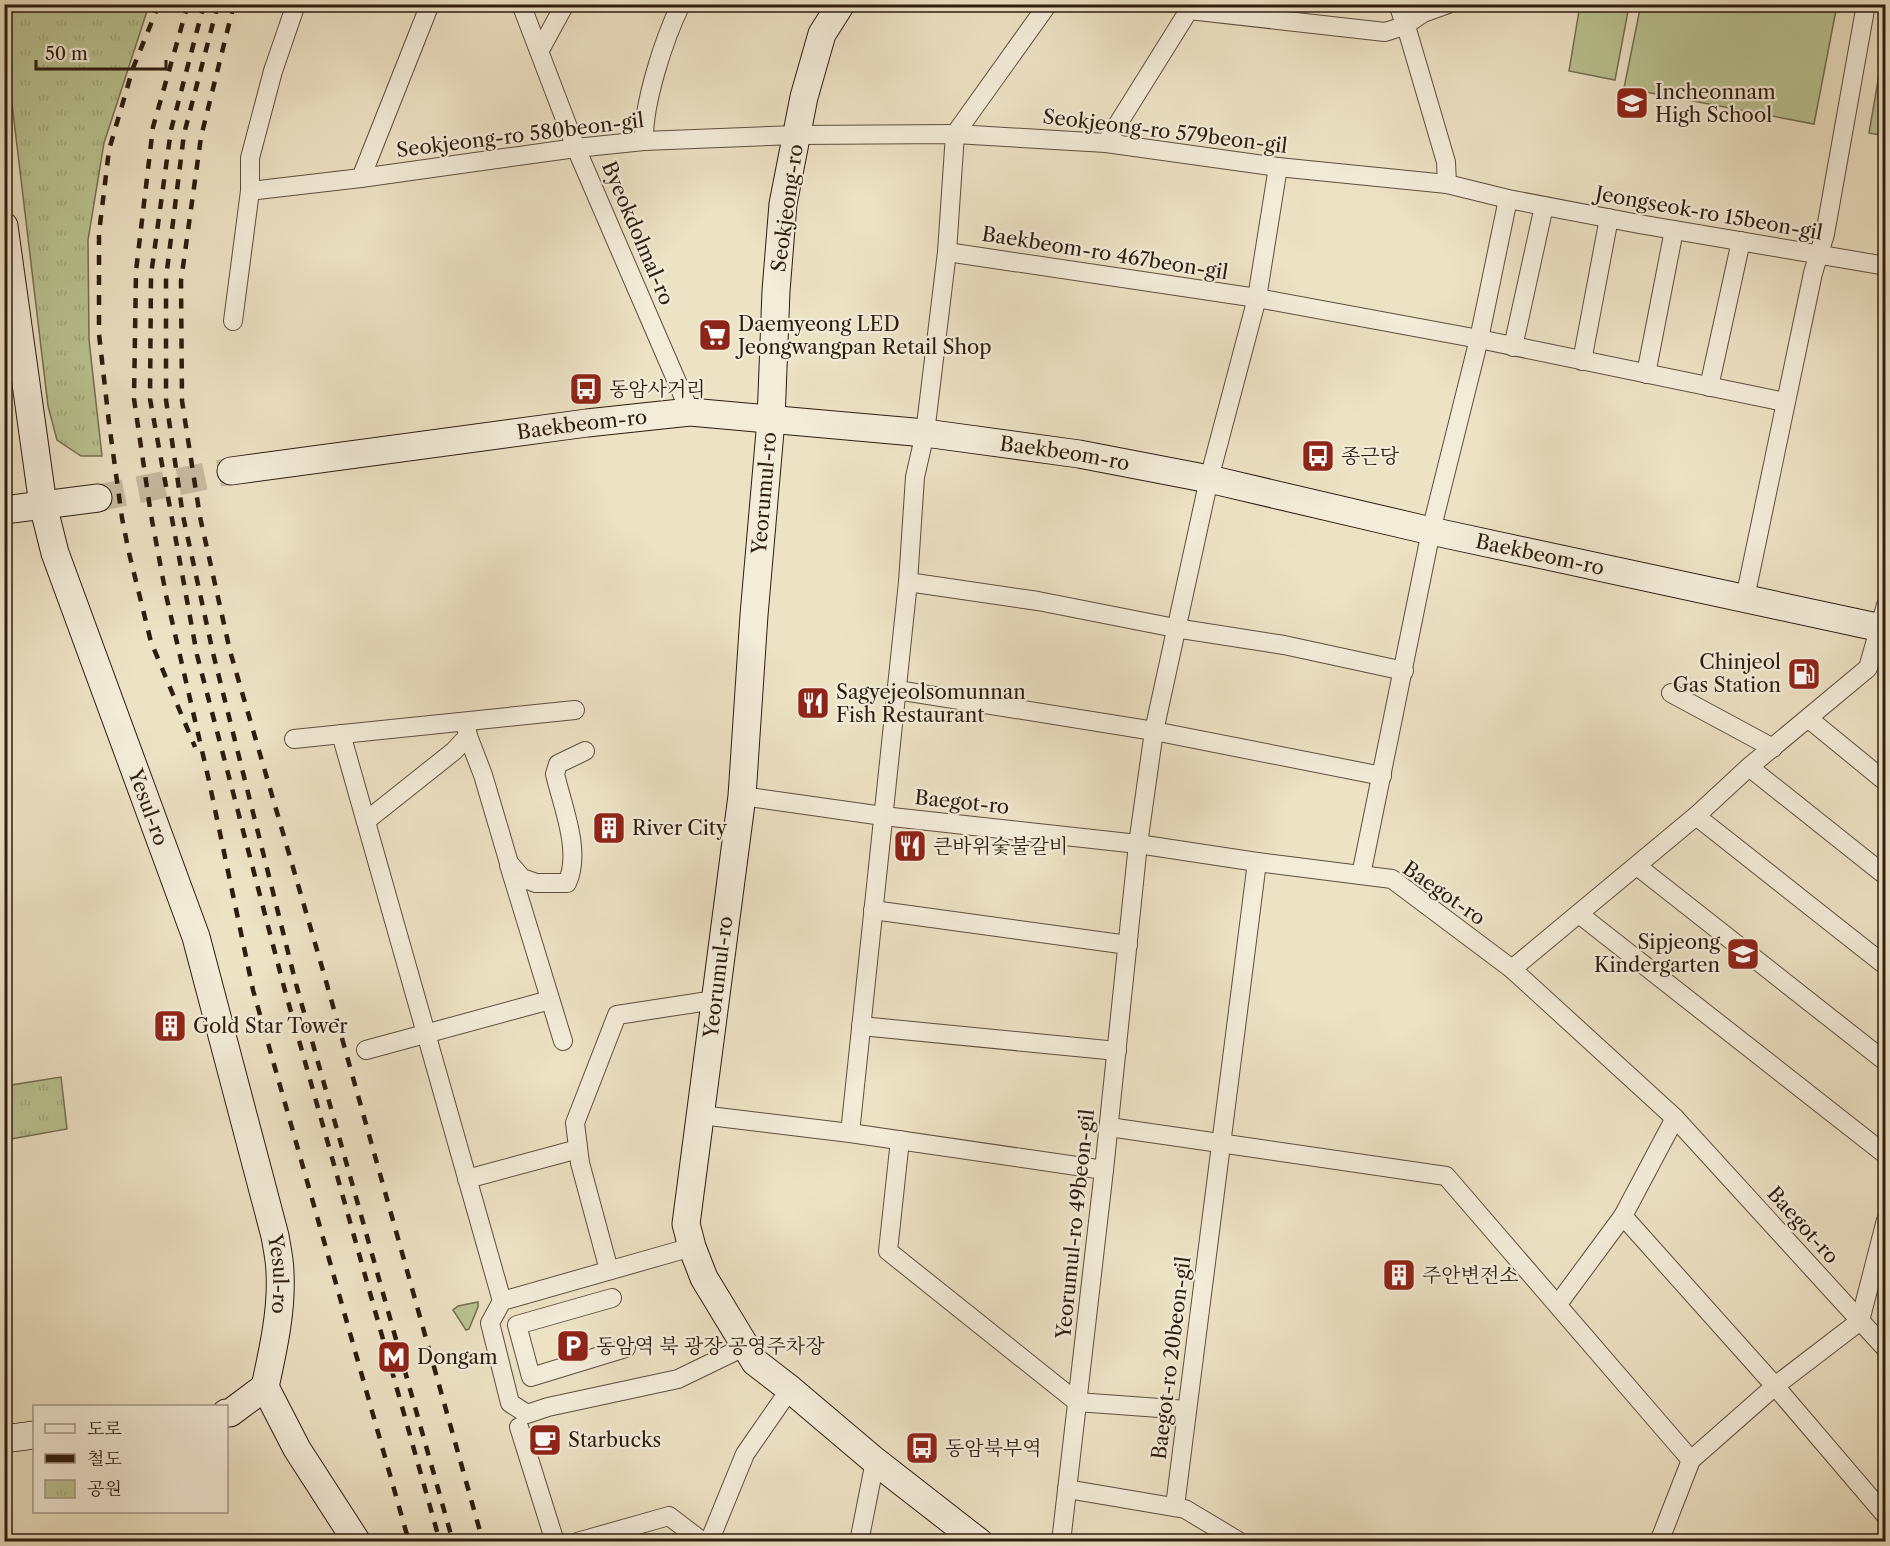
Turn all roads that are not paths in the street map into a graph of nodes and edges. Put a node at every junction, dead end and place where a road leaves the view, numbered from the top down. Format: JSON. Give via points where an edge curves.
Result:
{"nodes":[{"id":1,"x":296,"y":4,"type":"edge"},
{"id":2,"x":430,"y":4,"type":"edge"},
{"id":3,"x":521,"y":4,"type":"edge"},
{"id":4,"x":565,"y":4,"type":"edge"},
{"id":5,"x":681,"y":4,"type":"edge"},
{"id":6,"x":841,"y":4,"type":"edge"},
{"id":7,"x":1048,"y":4,"type":"edge"},
{"id":8,"x":1398,"y":4,"type":"edge"},
{"id":9,"x":1448,"y":4,"type":"edge"},
{"id":10,"x":1866,"y":4,"type":"edge"},
{"id":11,"x":1187,"y":7,"type":"edge"},
{"id":12,"x":1404,"y":26,"type":"junction"},
{"id":13,"x":540,"y":50,"type":"junction"},
{"id":14,"x":955,"y":134,"type":"junction"},
{"id":15,"x":796,"y":135,"type":"junction"},
{"id":16,"x":644,"y":141,"type":"junction"},
{"id":17,"x":1106,"y":143,"type":"junction"},
{"id":18,"x":576,"y":148,"type":"junction"},
{"id":19,"x":1278,"y":167,"type":"junction"},
{"id":20,"x":361,"y":178,"type":"junction"},
{"id":21,"x":1447,"y":184,"type":"junction"},
{"id":22,"x":250,"y":191,"type":"junction"},
{"id":23,"x":1516,"y":201,"type":"junction"},
{"id":24,"x":1544,"y":206,"type":"junction"},
{"id":25,"x":1609,"y":218,"type":"junction"},
{"id":26,"x":4,"y":226,"type":"edge"},
{"id":27,"x":1674,"y":230,"type":"junction"},
{"id":28,"x":1741,"y":241,"type":"junction"},
{"id":29,"x":947,"y":252,"type":"junction"},
{"id":30,"x":1818,"y":255,"type":"junction"},
{"id":31,"x":1886,"y":266,"type":"edge"},
{"id":32,"x":1257,"y":298,"type":"junction"},
{"id":33,"x":232,"y":321,"type":"dead end"},
{"id":34,"x":11,"y":324,"type":"edge"},
{"id":35,"x":1479,"y":339,"type":"junction"},
{"id":36,"x":1513,"y":347,"type":"junction"},
{"id":37,"x":1582,"y":361,"type":"junction"},
{"id":38,"x":1646,"y":374,"type":"junction"},
{"id":39,"x":1709,"y":387,"type":"junction"},
{"id":40,"x":1785,"y":402,"type":"junction"},
{"id":41,"x":690,"y":412,"type":"junction"},
{"id":42,"x":771,"y":420,"type":"junction"},
{"id":43,"x":925,"y":433,"type":"junction"},
{"id":44,"x":231,"y":471,"type":"tunnel mouth"},
{"id":45,"x":1209,"y":479,"type":"junction"},
{"id":46,"x":98,"y":498,"type":"tunnel mouth"},
{"id":47,"x":43,"y":505,"type":"junction"},
{"id":48,"x":4,"y":510,"type":"edge"},
{"id":49,"x":1431,"y":531,"type":"junction"},
{"id":50,"x":908,"y":582,"type":"junction"},
{"id":51,"x":1745,"y":598,"type":"junction"},
{"id":52,"x":1884,"y":620,"type":"edge"},
{"id":53,"x":1175,"y":628,"type":"junction"},
{"id":54,"x":1404,"y":671,"type":"junction"},
{"id":55,"x":897,"y":690,"type":"junction"},
{"id":56,"x":1671,"y":693,"type":"dead end"},
{"id":57,"x":575,"y":710,"type":"dead end"},
{"id":58,"x":1809,"y":719,"type":"junction"},
{"id":59,"x":467,"y":729,"type":"junction"},
{"id":60,"x":1154,"y":731,"type":"junction"},
{"id":61,"x":341,"y":734,"type":"junction"},
{"id":62,"x":294,"y":739,"type":"dead end"},
{"id":63,"x":1773,"y":748,"type":"junction"},
{"id":64,"x":585,"y":751,"type":"dead end"},
{"id":65,"x":1749,"y":767,"type":"junction"},
{"id":66,"x":1382,"y":776,"type":"junction"},
{"id":67,"x":1886,"y":782,"type":"edge"},
{"id":68,"x":742,"y":796,"type":"junction"},
{"id":69,"x":883,"y":816,"type":"junction"},
{"id":70,"x":1696,"y":816,"type":"junction"},
{"id":71,"x":366,"y":821,"type":"junction"},
{"id":72,"x":1138,"y":844,"type":"junction"},
{"id":73,"x":1257,"y":862,"type":"junction"},
{"id":74,"x":509,"y":863,"type":"junction"},
{"id":75,"x":1637,"y":866,"type":"junction"},
{"id":76,"x":1361,"y":875,"type":"junction"},
{"id":77,"x":1886,"y":876,"type":"edge"},
{"id":78,"x":873,"y":910,"type":"junction"},
{"id":79,"x":1579,"y":914,"type":"junction"},
{"id":80,"x":1128,"y":945,"type":"junction"},
{"id":81,"x":1886,"y":966,"type":"edge"},
{"id":82,"x":1512,"y":969,"type":"junction"},
{"id":83,"x":550,"y":1000,"type":"junction"},
{"id":84,"x":715,"y":1000,"type":"junction"},
{"id":85,"x":861,"y":1026,"type":"junction"},
{"id":86,"x":425,"y":1033,"type":"junction"},
{"id":87,"x":562,"y":1041,"type":"dead end"},
{"id":88,"x":366,"y":1050,"type":"dead end"},
{"id":89,"x":1117,"y":1051,"type":"junction"},
{"id":90,"x":1886,"y":1062,"type":"edge"},
{"id":91,"x":700,"y":1115,"type":"junction"},
{"id":92,"x":1676,"y":1118,"type":"junction"},
{"id":93,"x":1109,"y":1127,"type":"junction"},
{"id":94,"x":850,"y":1133,"type":"junction"},
{"id":95,"x":900,"y":1140,"type":"junction"},
{"id":96,"x":1221,"y":1142,"type":"junction"},
{"id":97,"x":578,"y":1149,"type":"junction"},
{"id":98,"x":1886,"y":1155,"type":"edge"},
{"id":99,"x":1104,"y":1170,"type":"junction"},
{"id":100,"x":467,"y":1179,"type":"junction"},
{"id":101,"x":1623,"y":1216,"type":"junction"},
{"id":102,"x":1886,"y":1220,"type":"edge"},
{"id":103,"x":692,"y":1247,"type":"junction"},
{"id":104,"x":609,"y":1270,"type":"junction"},
{"id":105,"x":581,"y":1279,"type":"junction"},
{"id":106,"x":612,"y":1298,"type":"dead end"},
{"id":107,"x":502,"y":1301,"type":"junction"},
{"id":108,"x":1558,"y":1304,"type":"junction"},
{"id":109,"x":564,"y":1312,"type":"junction"},
{"id":110,"x":1860,"y":1321,"type":"junction"},
{"id":111,"x":744,"y":1347,"type":"junction"},
{"id":112,"x":626,"y":1348,"type":"dead end"},
{"id":113,"x":1886,"y":1349,"type":"edge"},
{"id":114,"x":539,"y":1375,"type":"junction"},
{"id":115,"x":1775,"y":1386,"type":"junction"},
{"id":116,"x":265,"y":1388,"type":"junction"},
{"id":117,"x":790,"y":1389,"type":"junction"},
{"id":118,"x":1077,"y":1402,"type":"junction"},
{"id":119,"x":548,"y":1407,"type":"junction"},
{"id":120,"x":1187,"y":1410,"type":"junction"},
{"id":121,"x":228,"y":1413,"type":"edge"},
{"id":122,"x":519,"y":1426,"type":"dead end"},
{"id":123,"x":33,"y":1435,"type":"edge"},
{"id":124,"x":4,"y":1439,"type":"edge"},
{"id":125,"x":1690,"y":1460,"type":"junction"},
{"id":126,"x":875,"y":1461,"type":"junction"},
{"id":127,"x":1067,"y":1489,"type":"junction"},
{"id":128,"x":1175,"y":1506,"type":"junction"},
{"id":129,"x":1886,"y":1516,"type":"edge"},
{"id":130,"x":357,"y":1542,"type":"edge"},
{"id":131,"x":555,"y":1542,"type":"edge"},
{"id":132,"x":576,"y":1542,"type":"edge"},
{"id":133,"x":703,"y":1542,"type":"edge"},
{"id":134,"x":709,"y":1542,"type":"edge"},
{"id":135,"x":859,"y":1542,"type":"edge"},
{"id":136,"x":979,"y":1542,"type":"edge"},
{"id":137,"x":1061,"y":1542,"type":"edge"},
{"id":138,"x":1240,"y":1542,"type":"edge"},
{"id":139,"x":1659,"y":1542,"type":"edge"}],
"edges":[{"from":1,"to":22,"type":"street","via":[[273,70],[250,158]]},
{"from":2,"to":20,"type":"street"},
{"from":3,"to":13,"type":"street","name":"Byeokdolmal-ro"},
{"from":4,"to":13,"type":"street"},
{"from":5,"to":16,"type":"street","via":[[657,68]]},
{"from":6,"to":15,"type":"main road","name":"Seokjeong-ro","via":[[822,34]]},
{"from":7,"to":14,"type":"street"},
{"from":8,"to":12,"type":"street"},
{"from":9,"to":12,"type":"street","via":[[1423,13]]},
{"from":10,"to":30,"type":"street"},
{"from":11,"to":12,"type":"street","via":[[1386,32]]},
{"from":11,"to":17,"type":"street"},
{"from":12,"to":21,"type":"street","via":[[1446,162]]},
{"from":13,"to":18,"type":"street","name":"Byeokdolmal-ro"},
{"from":14,"to":15,"type":"street","name":"Seokjeong-ro 579beon-gil"},
{"from":14,"to":17,"type":"street","name":"Seokjeong-ro 579beon-gil"},
{"from":14,"to":29,"type":"street"},
{"from":15,"to":16,"type":"street","name":"Seokjeong-ro 580beon-gil"},
{"from":15,"to":42,"type":"main road","name":"Seokjeong-ro","via":[[782,215]]},
{"from":16,"to":18,"type":"street","name":"Seokjeong-ro 580beon-gil"},
{"from":17,"to":19,"type":"street","name":"Seokjeong-ro 579beon-gil"},
{"from":18,"to":20,"type":"street","name":"Seokjeong-ro 580beon-gil"},
{"from":18,"to":41,"type":"street","name":"Byeokdolmal-ro"},
{"from":19,"to":21,"type":"street","name":"Seokjeong-ro 579beon-gil"},
{"from":19,"to":32,"type":"street","name":"Yeorumul-ro 49beon-gil"},
{"from":20,"to":22,"type":"street","name":"Seokjeong-ro 580beon-gil"},
{"from":21,"to":23,"type":"street","name":"Seokjeong-ro 579beon-gil"},
{"from":22,"to":33,"type":"street"},
{"from":23,"to":24,"type":"street","name":"Jeongseok-ro 15beon-gil"},
{"from":23,"to":35,"type":"street"},
{"from":24,"to":25,"type":"street","name":"Jeongseok-ro 15beon-gil"},
{"from":24,"to":36,"type":"street"},
{"from":25,"to":27,"type":"street","name":"Jeongseok-ro 15beon-gil"},
{"from":25,"to":37,"type":"street"},
{"from":26,"to":34,"type":"main road","name":"Yesul-ro"},
{"from":27,"to":28,"type":"street","name":"Jeongseok-ro 15beon-gil"},
{"from":27,"to":38,"type":"street"},
{"from":28,"to":30,"type":"street","name":"Jeongseok-ro 15beon-gil"},
{"from":28,"to":39,"type":"street"},
{"from":29,"to":32,"type":"street","name":"Baekbeom-ro 467beon-gil"},
{"from":29,"to":43,"type":"street"},
{"from":30,"to":31,"type":"street","name":"Jeongseok-ro 15beon-gil"},
{"from":30,"to":40,"type":"street"},
{"from":32,"to":35,"type":"street","name":"Baekbeom-ro 467beon-gil"},
{"from":32,"to":45,"type":"street","name":"Yeorumul-ro 49beon-gil"},
{"from":34,"to":47,"type":"main road","name":"Yesul-ro"},
{"from":35,"to":36,"type":"street","name":"Baekbeom-ro 467beon-gil"},
{"from":35,"to":49,"type":"street"},
{"from":36,"to":37,"type":"street","name":"Baekbeom-ro 467beon-gil"},
{"from":37,"to":38,"type":"street","name":"Baekbeom-ro 467beon-gil"},
{"from":38,"to":39,"type":"street","name":"Baekbeom-ro 467beon-gil"},
{"from":39,"to":40,"type":"street","name":"Baekbeom-ro 467beon-gil"},
{"from":40,"to":51,"type":"street"},
{"from":41,"to":42,"type":"main road","name":"Baekbeom-ro"},
{"from":41,"to":44,"type":"main road","name":"Baekbeom-ro"},
{"from":42,"to":43,"type":"main road","name":"Baekbeom-ro"},
{"from":42,"to":68,"type":"main road","name":"Yeorumul-ro"},
{"from":43,"to":45,"type":"main road","name":"Baekbeom-ro","via":[[1079,454]]},
{"from":43,"to":50,"type":"street","via":[[915,477]]},
{"from":45,"to":49,"type":"main road","name":"Baekbeom-ro"},
{"from":45,"to":53,"type":"street","name":"Yeorumul-ro 49beon-gil"},
{"from":46,"to":47,"type":"main road"},
{"from":47,"to":48,"type":"main road"},
{"from":47,"to":116,"type":"main road","name":"Yesul-ro","via":[[55,553],[196,937],[275,1236],[280,1272],[278,1308]]},
{"from":49,"to":51,"type":"main road","name":"Baekbeom-ro"},
{"from":49,"to":54,"type":"street"},
{"from":50,"to":53,"type":"street","via":[[1038,601]]},
{"from":50,"to":55,"type":"street"},
{"from":51,"to":52,"type":"main road","name":"Baekbeom-ro"},
{"from":52,"to":58,"type":"street","via":[[1868,668]]},
{"from":53,"to":54,"type":"street","via":[[1284,645]]},
{"from":53,"to":60,"type":"street","name":"Yeorumul-ro 49beon-gil"},
{"from":54,"to":66,"type":"street"},
{"from":55,"to":60,"type":"street"},
{"from":55,"to":69,"type":"street"},
{"from":56,"to":63,"type":"street"},
{"from":57,"to":59,"type":"street"},
{"from":58,"to":63,"type":"street"},
{"from":58,"to":67,"type":"street"},
{"from":59,"to":61,"type":"street"},
{"from":59,"to":71,"type":"street","via":[[454,751]]},
{"from":59,"to":74,"type":"street"},
{"from":60,"to":66,"type":"street"},
{"from":60,"to":72,"type":"street","name":"Yeorumul-ro 49beon-gil"},
{"from":61,"to":62,"type":"street"},
{"from":61,"to":71,"type":"street"},
{"from":63,"to":65,"type":"street"},
{"from":64,"to":74,"type":"street","via":[[558,764],[555,774],[573,850],[573,872],[567,883],[536,883],[522,878]]},
{"from":65,"to":70,"type":"street"},
{"from":65,"to":77,"type":"street"},
{"from":66,"to":76,"type":"street"},
{"from":68,"to":69,"type":"street","name":"Baegot-ro"},
{"from":68,"to":84,"type":"main road","name":"Yeorumul-ro"},
{"from":69,"to":72,"type":"street","name":"Baegot-ro"},
{"from":69,"to":78,"type":"street"},
{"from":70,"to":75,"type":"street"},
{"from":70,"to":81,"type":"street"},
{"from":71,"to":86,"type":"street"},
{"from":72,"to":73,"type":"street","name":"Baegot-ro"},
{"from":72,"to":80,"type":"street","name":"Yeorumul-ro 49beon-gil"},
{"from":73,"to":76,"type":"street","name":"Baegot-ro"},
{"from":73,"to":96,"type":"street","name":"Baegot-ro 20beon-gil"},
{"from":74,"to":83,"type":"street"},
{"from":75,"to":79,"type":"street"},
{"from":75,"to":90,"type":"street"},
{"from":76,"to":82,"type":"street","name":"Baegot-ro","via":[[1392,879]]},
{"from":78,"to":80,"type":"street"},
{"from":78,"to":85,"type":"street"},
{"from":79,"to":82,"type":"street"},
{"from":79,"to":98,"type":"street"},
{"from":80,"to":89,"type":"street","name":"Yeorumul-ro 49beon-gil"},
{"from":82,"to":92,"type":"street","name":"Baegot-ro"},
{"from":83,"to":86,"type":"street"},
{"from":83,"to":87,"type":"street"},
{"from":84,"to":91,"type":"main road","name":"Yeorumul-ro"},
{"from":84,"to":97,"type":"street","via":[[617,1015],[575,1123]]},
{"from":85,"to":89,"type":"street"},
{"from":85,"to":94,"type":"street"},
{"from":86,"to":88,"type":"street"},
{"from":86,"to":100,"type":"street"},
{"from":89,"to":93,"type":"street","name":"Yeorumul-ro 49beon-gil"},
{"from":91,"to":94,"type":"street"},
{"from":91,"to":103,"type":"main road","name":"Yeorumul-ro","via":[[686,1224]]},
{"from":92,"to":101,"type":"street"},
{"from":92,"to":110,"type":"street","name":"Baegot-ro"},
{"from":93,"to":96,"type":"street"},
{"from":93,"to":99,"type":"street","name":"Yeorumul-ro 49beon-gil"},
{"from":94,"to":95,"type":"street"},
{"from":95,"to":99,"type":"street"},
{"from":95,"to":118,"type":"street","via":[[888,1251]]},
{"from":96,"to":108,"type":"street","via":[[1446,1176]]},
{"from":96,"to":120,"type":"street","name":"Baegot-ro 20beon-gil"},
{"from":97,"to":100,"type":"street"},
{"from":97,"to":104,"type":"street"},
{"from":99,"to":118,"type":"street","name":"Yeorumul-ro 49beon-gil"},
{"from":100,"to":107,"type":"street"},
{"from":101,"to":108,"type":"street"},
{"from":101,"to":115,"type":"street"},
{"from":102,"to":110,"type":"street"},
{"from":103,"to":104,"type":"street"},
{"from":103,"to":111,"type":"main road","name":"Yeorumul-ro","via":[[709,1288]]},
{"from":104,"to":105,"type":"street"},
{"from":105,"to":107,"type":"street"},
{"from":105,"to":109,"type":"street"},
{"from":106,"to":109,"type":"street"},
{"from":107,"to":119,"type":"street","via":[[490,1323],[510,1403],[527,1414]]},
{"from":108,"to":125,"type":"street"},
{"from":109,"to":114,"type":"street","via":[[517,1325],[531,1377]]},
{"from":110,"to":113,"type":"street","name":"Baegot-ro"},
{"from":110,"to":115,"type":"street"},
{"from":111,"to":117,"type":"main road","name":"Yeorumul-ro","via":[[755,1362]]},
{"from":111,"to":119,"type":"street","via":[[678,1379]]},
{"from":112,"to":114,"type":"street"},
{"from":114,"to":119,"type":"street"},
{"from":115,"to":125,"type":"street"},
{"from":115,"to":129,"type":"street"},
{"from":116,"to":121,"type":"main road"},
{"from":116,"to":130,"type":"main road","via":[[297,1449]]},
{"from":117,"to":126,"type":"main road","name":"Yeorumul-ro"},
{"from":117,"to":134,"type":"street","via":[[745,1454]]},
{"from":118,"to":120,"type":"street"},
{"from":118,"to":127,"type":"street","name":"Yeorumul-ro 49beon-gil"},
{"from":120,"to":128,"type":"street","name":"Baegot-ro 20beon-gil"},
{"from":122,"to":131,"type":"street"},
{"from":123,"to":124,"type":"main road"},
{"from":125,"to":139,"type":"street"},
{"from":126,"to":135,"type":"street"},
{"from":126,"to":136,"type":"main road","name":"Yeorumul-ro"},
{"from":127,"to":128,"type":"street"},
{"from":127,"to":137,"type":"street","name":"Yeorumul-ro 49beon-gil"},
{"from":128,"to":138,"type":"street"},
{"from":132,"to":133,"type":"street","via":[[669,1516]]}]}
